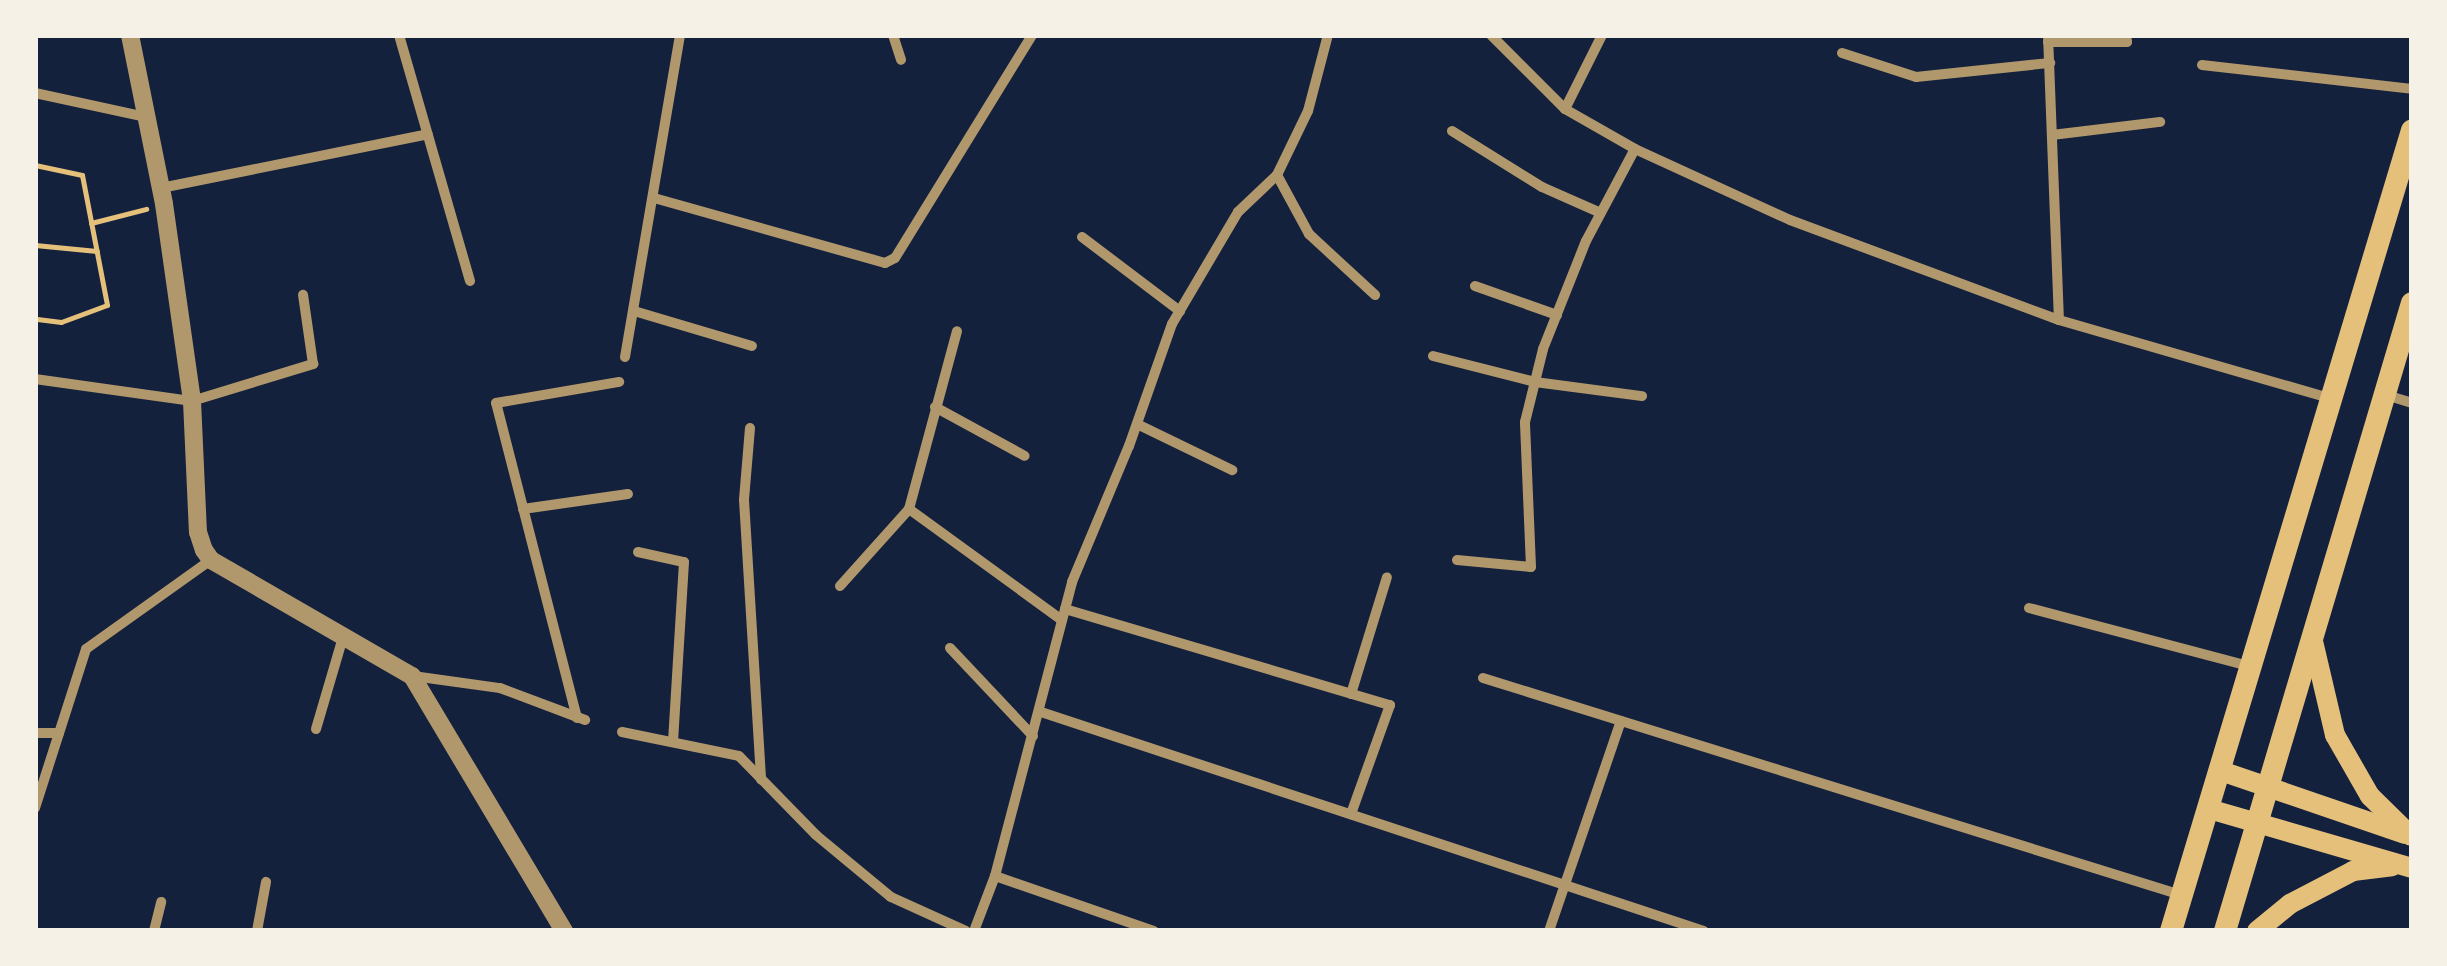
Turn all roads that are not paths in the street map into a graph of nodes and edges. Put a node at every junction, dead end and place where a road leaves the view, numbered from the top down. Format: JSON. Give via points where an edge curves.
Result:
{"nodes":[{"id":1,"x":130,"y":35,"type":"edge"},
{"id":2,"x":399,"y":35,"type":"edge"},
{"id":3,"x":680,"y":35,"type":"edge"},
{"id":4,"x":893,"y":35,"type":"edge"},
{"id":5,"x":1032,"y":35,"type":"edge"},
{"id":6,"x":1328,"y":35,"type":"edge"},
{"id":7,"x":1491,"y":35,"type":"edge"},
{"id":8,"x":1602,"y":35,"type":"edge"},
{"id":9,"x":2126,"y":35,"type":"edge"},
{"id":10,"x":2048,"y":38,"type":"edge"},
{"id":11,"x":1842,"y":53,"type":"dead end"},
{"id":12,"x":901,"y":60,"type":"dead end"},
{"id":13,"x":2050,"y":63,"type":"junction"},
{"id":14,"x":2202,"y":65,"type":"dead end"},
{"id":15,"x":2412,"y":89,"type":"edge"},
{"id":16,"x":35,"y":93,"type":"edge"},
{"id":17,"x":1564,"y":110,"type":"junction"},
{"id":18,"x":147,"y":117,"type":"junction"},
{"id":19,"x":2160,"y":122,"type":"dead end"},
{"id":20,"x":2412,"y":130,"type":"edge"},
{"id":21,"x":1452,"y":131,"type":"dead end"},
{"id":22,"x":428,"y":134,"type":"junction"},
{"id":23,"x":2052,"y":135,"type":"junction"},
{"id":24,"x":1635,"y":149,"type":"junction"},
{"id":25,"x":1276,"y":176,"type":"junction"},
{"id":26,"x":162,"y":196,"type":"junction"},
{"id":27,"x":654,"y":198,"type":"junction"},
{"id":28,"x":1601,"y":213,"type":"junction"},
{"id":29,"x":1082,"y":237,"type":"dead end"},
{"id":30,"x":470,"y":280,"type":"dead end"},
{"id":31,"x":1474,"y":286,"type":"dead end"},
{"id":32,"x":1375,"y":295,"type":"dead end"},
{"id":33,"x":304,"y":296,"type":"dead end"},
{"id":34,"x":2412,"y":303,"type":"edge"},
{"id":35,"x":634,"y":311,"type":"junction"},
{"id":36,"x":1180,"y":311,"type":"junction"},
{"id":37,"x":1557,"y":314,"type":"junction"},
{"id":38,"x":2059,"y":320,"type":"junction"},
{"id":39,"x":958,"y":332,"type":"dead end"},
{"id":40,"x":752,"y":346,"type":"dead end"},
{"id":41,"x":1432,"y":356,"type":"dead end"},
{"id":42,"x":625,"y":357,"type":"dead end"},
{"id":43,"x":35,"y":379,"type":"edge"},
{"id":44,"x":619,"y":382,"type":"dead end"},
{"id":45,"x":1536,"y":382,"type":"junction"},
{"id":46,"x":2385,"y":394,"type":"junction"},
{"id":47,"x":1642,"y":396,"type":"dead end"},
{"id":48,"x":2331,"y":399,"type":"junction"},
{"id":49,"x":192,"y":401,"type":"junction"},
{"id":50,"x":2412,"y":403,"type":"edge"},
{"id":51,"x":935,"y":406,"type":"junction"},
{"id":52,"x":1137,"y":424,"type":"junction"},
{"id":53,"x":750,"y":428,"type":"dead end"},
{"id":54,"x":1025,"y":456,"type":"dead end"},
{"id":55,"x":1232,"y":470,"type":"dead end"},
{"id":56,"x":628,"y":494,"type":"dead end"},
{"id":57,"x":523,"y":509,"type":"junction"},
{"id":58,"x":910,"y":509,"type":"junction"},
{"id":59,"x":638,"y":552,"type":"dead end"},
{"id":60,"x":212,"y":560,"type":"junction"},
{"id":61,"x":1457,"y":560,"type":"dead end"},
{"id":62,"x":1386,"y":578,"type":"dead end"},
{"id":63,"x":840,"y":586,"type":"dead end"},
{"id":64,"x":2029,"y":608,"type":"dead end"},
{"id":65,"x":1064,"y":614,"type":"junction"},
{"id":66,"x":344,"y":633,"type":"junction"},
{"id":67,"x":2312,"y":637,"type":"junction"},
{"id":68,"x":950,"y":648,"type":"dead end"},
{"id":69,"x":2252,"y":667,"type":"junction"},
{"id":70,"x":412,"y":676,"type":"junction"},
{"id":71,"x":1484,"y":678,"type":"dead end"},
{"id":72,"x":1351,"y":694,"type":"junction"},
{"id":73,"x":1041,"y":712,"type":"junction"},
{"id":74,"x":1621,"y":721,"type":"junction"},
{"id":75,"x":316,"y":729,"type":"dead end"},
{"id":76,"x":622,"y":732,"type":"dead end"},
{"id":77,"x":35,"y":734,"type":"edge"},
{"id":78,"x":59,"y":734,"type":"junction"},
{"id":79,"x":1033,"y":736,"type":"junction"},
{"id":80,"x":673,"y":742,"type":"junction"},
{"id":81,"x":2221,"y":771,"type":"junction"},
{"id":82,"x":762,"y":780,"type":"junction"},
{"id":83,"x":2268,"y":786,"type":"junction"},
{"id":84,"x":35,"y":808,"type":"edge"},
{"id":85,"x":2208,"y":809,"type":"junction"},
{"id":86,"x":1350,"y":814,"type":"junction"},
{"id":87,"x":2257,"y":823,"type":"junction"},
{"id":88,"x":2411,"y":836,"type":"edge"},
{"id":89,"x":2407,"y":866,"type":"edge"},
{"id":90,"x":995,"y":876,"type":"junction"},
{"id":91,"x":266,"y":882,"type":"dead end"},
{"id":92,"x":1565,"y":885,"type":"junction"},
{"id":93,"x":2182,"y":895,"type":"junction"},
{"id":94,"x":161,"y":902,"type":"dead end"},
{"id":95,"x":154,"y":931,"type":"edge"},
{"id":96,"x":257,"y":931,"type":"edge"},
{"id":97,"x":564,"y":931,"type":"edge"},
{"id":98,"x":966,"y":931,"type":"edge"},
{"id":99,"x":974,"y":931,"type":"edge"},
{"id":100,"x":1154,"y":931,"type":"edge"},
{"id":101,"x":1549,"y":931,"type":"edge"},
{"id":102,"x":1704,"y":931,"type":"edge"},
{"id":103,"x":2171,"y":931,"type":"edge"},
{"id":104,"x":2225,"y":931,"type":"edge"},
{"id":105,"x":2256,"y":931,"type":"edge"}],
"edges":[{"from":1,"to":18,"type":"street"},
{"from":2,"to":22,"type":"street"},
{"from":3,"to":27,"type":"street"},
{"from":4,"to":12,"type":"street"},
{"from":5,"to":27,"type":"street","via":[[886,263]]},
{"from":6,"to":25,"type":"street","via":[[1308,111]]},
{"from":7,"to":17,"type":"street"},
{"from":8,"to":17,"type":"street"},
{"from":9,"to":10,"type":"street","via":[[2127,42]]},
{"from":10,"to":13,"type":"street"},
{"from":11,"to":13,"type":"street","via":[[1916,78]]},
{"from":13,"to":23,"type":"street"},
{"from":14,"to":15,"type":"street"},
{"from":16,"to":18,"type":"street"},
{"from":17,"to":24,"type":"street"},
{"from":18,"to":26,"type":"street"},
{"from":19,"to":23,"type":"street"},
{"from":20,"to":48,"type":"main road"},
{"from":21,"to":28,"type":"street","via":[[1542,187]]},
{"from":22,"to":26,"type":"street"},
{"from":22,"to":30,"type":"street"},
{"from":23,"to":38,"type":"street"},
{"from":24,"to":28,"type":"street"},
{"from":24,"to":38,"type":"street","via":[[1790,220]]},
{"from":25,"to":32,"type":"street","via":[[1309,234]]},
{"from":25,"to":36,"type":"street","via":[[1238,212]]},
{"from":26,"to":49,"type":"street"},
{"from":27,"to":35,"type":"street"},
{"from":28,"to":37,"type":"street"},
{"from":29,"to":36,"type":"street"},
{"from":31,"to":37,"type":"street"},
{"from":33,"to":49,"type":"street","via":[[313,364]]},
{"from":34,"to":46,"type":"main road"},
{"from":35,"to":40,"type":"street"},
{"from":35,"to":42,"type":"street"},
{"from":36,"to":52,"type":"street"},
{"from":37,"to":45,"type":"street"},
{"from":38,"to":48,"type":"street"},
{"from":39,"to":51,"type":"street"},
{"from":41,"to":45,"type":"street"},
{"from":43,"to":49,"type":"street"},
{"from":44,"to":57,"type":"street","via":[[496,403]]},
{"from":45,"to":47,"type":"street"},
{"from":45,"to":61,"type":"street","via":[[1526,422],[1531,567]]},
{"from":46,"to":50,"type":"street"},
{"from":46,"to":67,"type":"main road"},
{"from":48,"to":69,"type":"main road"},
{"from":49,"to":60,"type":"street","via":[[198,532]]},
{"from":51,"to":54,"type":"street"},
{"from":51,"to":58,"type":"street"},
{"from":52,"to":55,"type":"street"},
{"from":52,"to":65,"type":"street"},
{"from":53,"to":82,"type":"street","via":[[744,500]]},
{"from":56,"to":57,"type":"street"},
{"from":57,"to":70,"type":"street","via":[[582,719],[500,688]]},
{"from":58,"to":63,"type":"street"},
{"from":58,"to":65,"type":"street"},
{"from":59,"to":80,"type":"street","via":[[684,562]]},
{"from":60,"to":66,"type":"street"},
{"from":60,"to":78,"type":"street","via":[[86,649]]},
{"from":62,"to":72,"type":"street"},
{"from":64,"to":69,"type":"street"},
{"from":65,"to":72,"type":"street"},
{"from":65,"to":73,"type":"street"},
{"from":66,"to":70,"type":"street"},
{"from":66,"to":75,"type":"street"},
{"from":67,"to":83,"type":"main road"},
{"from":67,"to":88,"type":"main road","via":[[2335,735],[2370,796]]},
{"from":68,"to":79,"type":"street"},
{"from":69,"to":81,"type":"main road"},
{"from":70,"to":97,"type":"street"},
{"from":71,"to":74,"type":"street"},
{"from":72,"to":86,"type":"street","via":[[1390,705]]},
{"from":73,"to":79,"type":"street"},
{"from":73,"to":86,"type":"street"},
{"from":74,"to":92,"type":"street"},
{"from":74,"to":93,"type":"street"},
{"from":76,"to":80,"type":"street"},
{"from":77,"to":78,"type":"street"},
{"from":78,"to":84,"type":"street"},
{"from":79,"to":90,"type":"street"},
{"from":80,"to":82,"type":"street","via":[[738,756]]},
{"from":81,"to":83,"type":"main road"},
{"from":81,"to":85,"type":"main road"},
{"from":82,"to":98,"type":"street","via":[[891,897]]},
{"from":83,"to":87,"type":"main road"},
{"from":83,"to":88,"type":"main road"},
{"from":85,"to":87,"type":"main road"},
{"from":85,"to":93,"type":"main road"},
{"from":86,"to":92,"type":"street"},
{"from":87,"to":89,"type":"main road"},
{"from":87,"to":104,"type":"main road"},
{"from":89,"to":105,"type":"main road","via":[[2353,871],[2290,904]]},
{"from":90,"to":99,"type":"street"},
{"from":90,"to":100,"type":"street"},
{"from":91,"to":96,"type":"street"},
{"from":92,"to":101,"type":"street"},
{"from":92,"to":102,"type":"street"},
{"from":93,"to":103,"type":"main road"},
{"from":94,"to":95,"type":"street"}]}
